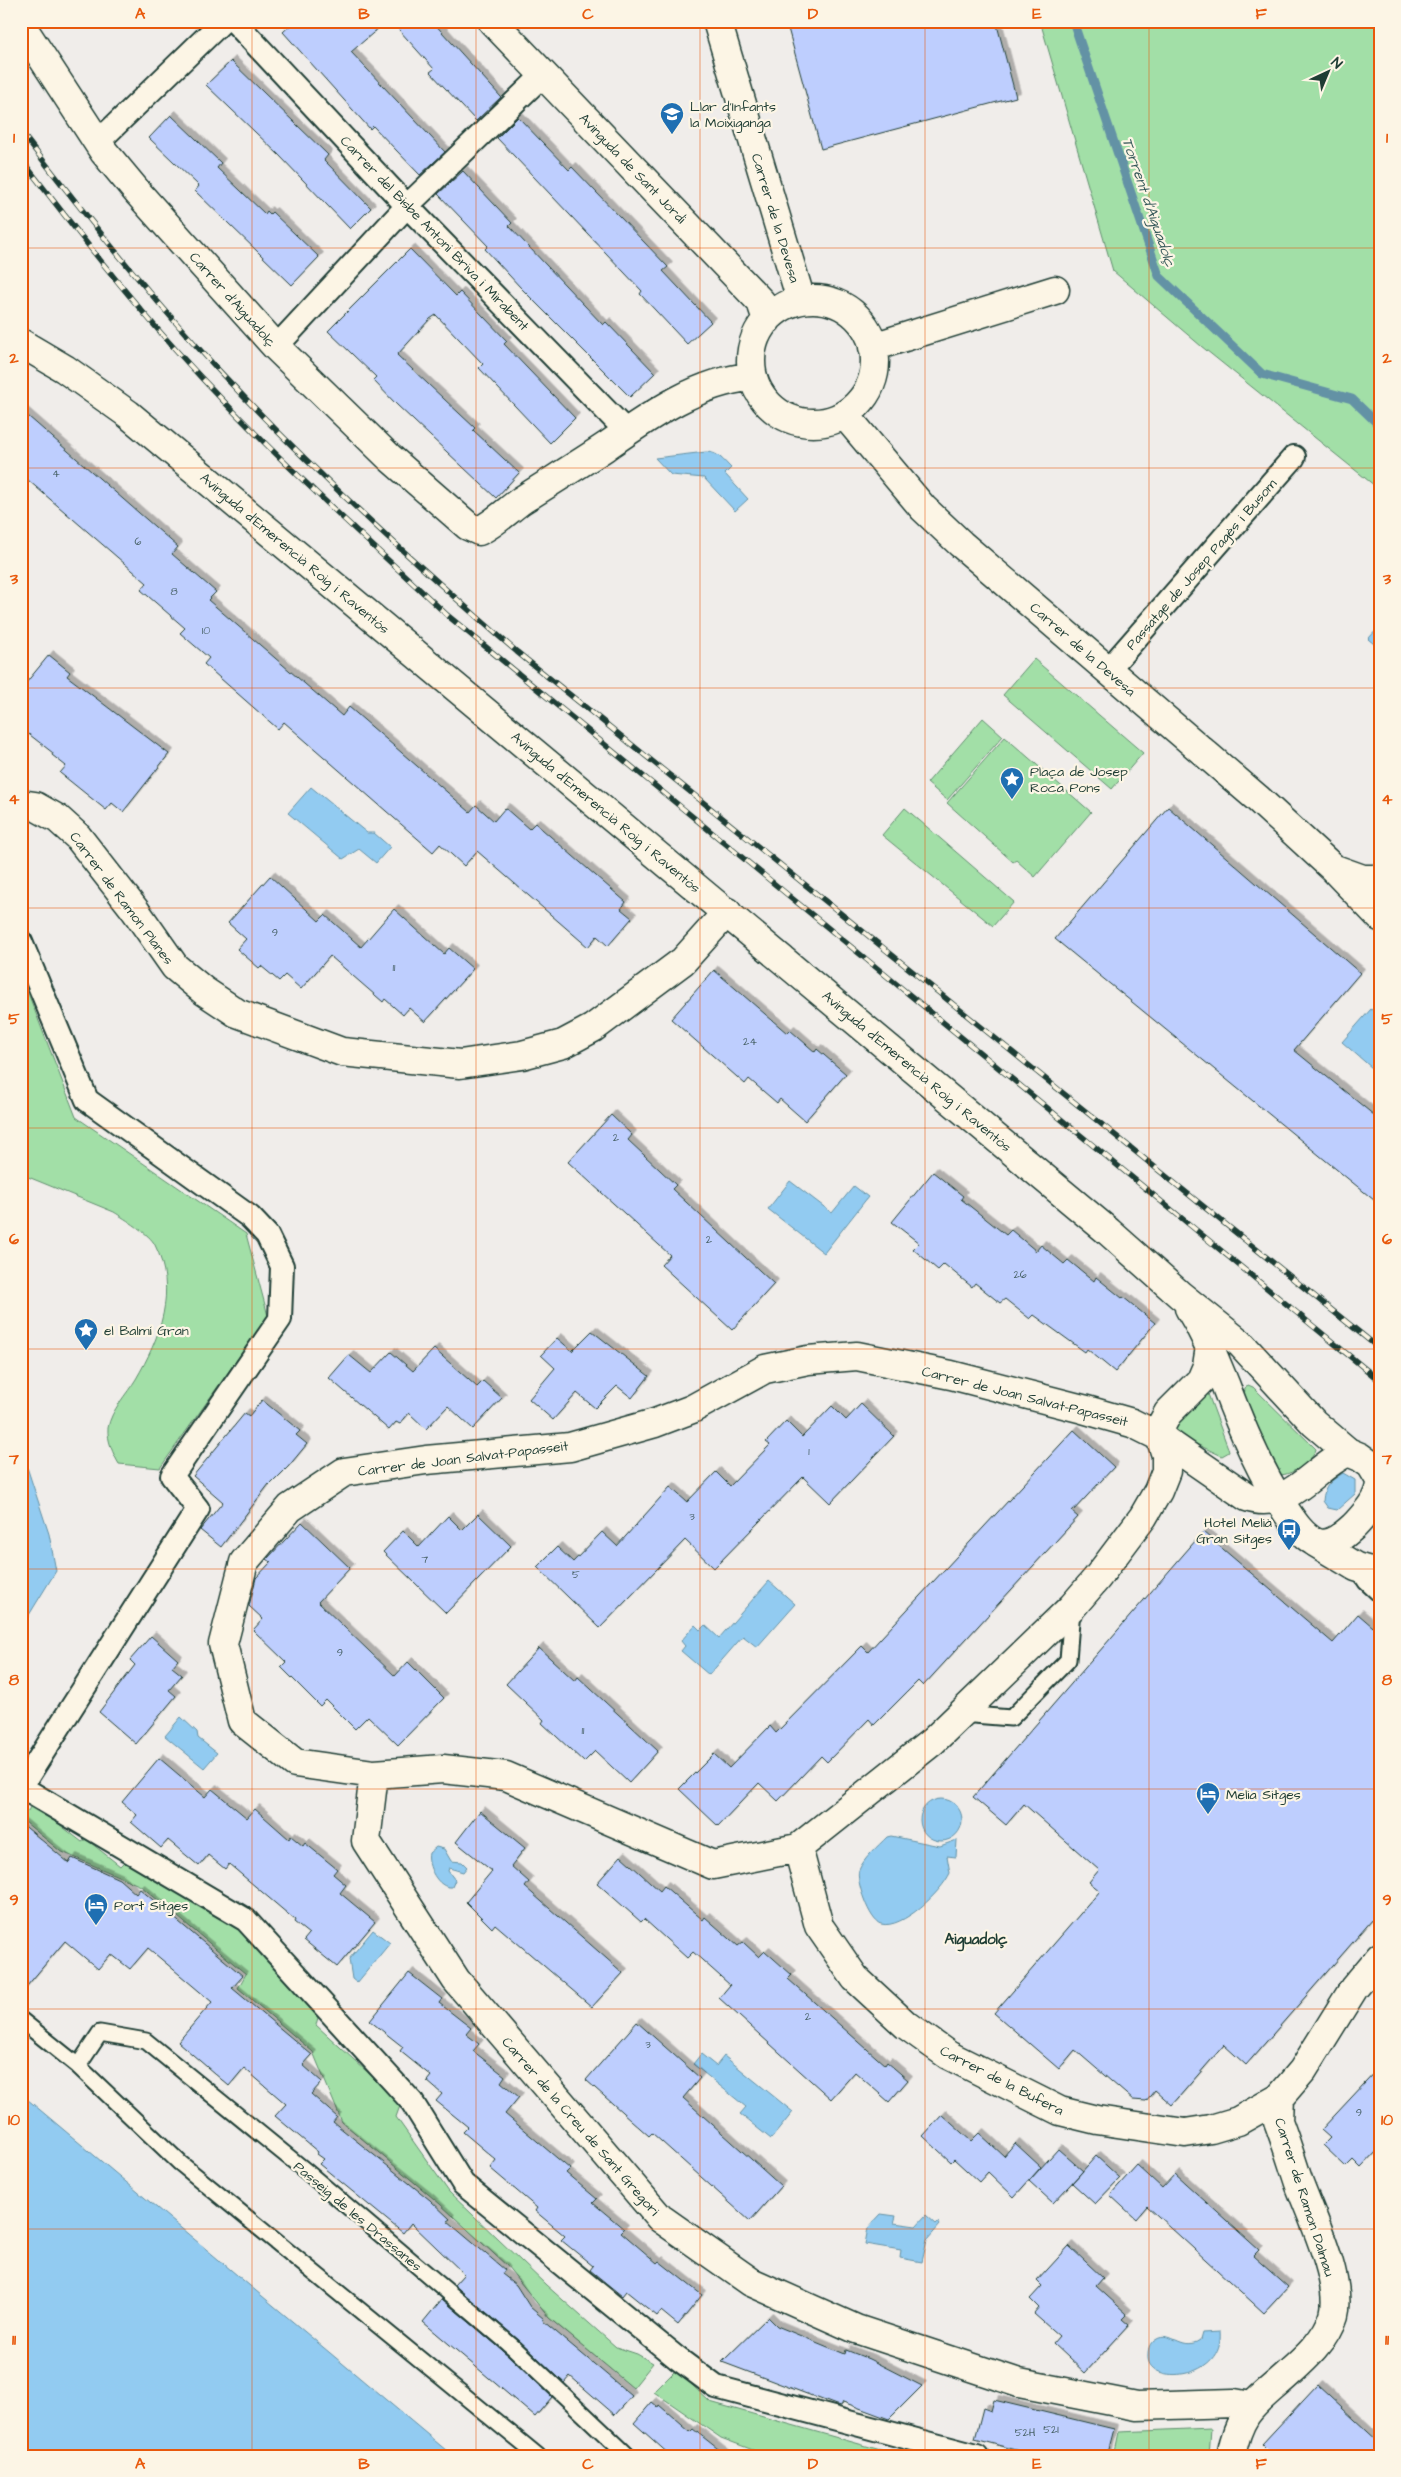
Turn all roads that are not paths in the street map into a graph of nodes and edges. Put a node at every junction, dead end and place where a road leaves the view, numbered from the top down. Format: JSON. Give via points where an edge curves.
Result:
{"nodes":[{"id":1,"x":223,"y":21,"type":"edge"},
{"id":2,"x":492,"y":21,"type":"edge"},
{"id":3,"x":717,"y":21,"type":"edge"},
{"id":4,"x":21,"y":25,"type":"edge"},
{"id":5,"x":246,"y":25,"type":"edge"},
{"id":6,"x":544,"y":74,"type":"junction"},
{"id":7,"x":98,"y":142,"type":"junction"},
{"id":8,"x":408,"y":206,"type":"junction"},
{"id":9,"x":1055,"y":290,"type":"dead end"},
{"id":10,"x":800,"y":300,"type":"junction"},
{"id":11,"x":767,"y":320,"type":"junction"},
{"id":12,"x":21,"y":343,"type":"edge"},
{"id":13,"x":276,"y":347,"type":"junction"},
{"id":14,"x":873,"y":347,"type":"junction"},
{"id":15,"x":751,"y":376,"type":"junction"},
{"id":16,"x":845,"y":415,"type":"junction"},
{"id":17,"x":626,"y":432,"type":"junction"},
{"id":18,"x":1294,"y":456,"type":"dead end"},
{"id":19,"x":1108,"y":670,"type":"junction"},
{"id":20,"x":21,"y":804,"type":"edge"},
{"id":21,"x":1334,"y":869,"type":"junction"},
{"id":22,"x":1380,"y":879,"type":"edge"},
{"id":23,"x":727,"y":912,"type":"junction"},
{"id":24,"x":1380,"y":918,"type":"edge"},
{"id":25,"x":21,"y":942,"type":"edge"},
{"id":26,"x":1180,"y":1295,"type":"junction"},
{"id":27,"x":1210,"y":1347,"type":"junction"},
{"id":28,"x":1160,"y":1438,"type":"junction"},
{"id":29,"x":1348,"y":1452,"type":"junction"},
{"id":30,"x":1378,"y":1472,"type":"edge"},
{"id":31,"x":1278,"y":1499,"type":"junction"},
{"id":32,"x":1316,"y":1542,"type":"junction"},
{"id":33,"x":1368,"y":1571,"type":"edge"},
{"id":34,"x":1380,"y":1595,"type":"edge"},
{"id":35,"x":1072,"y":1607,"type":"junction"},
{"id":36,"x":961,"y":1714,"type":"junction"},
{"id":37,"x":374,"y":1774,"type":"junction"},
{"id":38,"x":798,"y":1848,"type":"junction"},
{"id":39,"x":1380,"y":1957,"type":"edge"},
{"id":40,"x":21,"y":2020,"type":"edge"},
{"id":41,"x":78,"y":2066,"type":"junction"},
{"id":42,"x":1279,"y":2098,"type":"junction"},
{"id":43,"x":1251,"y":2406,"type":"junction"},
{"id":44,"x":538,"y":2456,"type":"edge"},
{"id":45,"x":628,"y":2456,"type":"edge"},
{"id":46,"x":977,"y":2456,"type":"edge"},
{"id":47,"x":1231,"y":2456,"type":"edge"}],
"edges":[{"from":1,"to":7,"type":"street"},
{"from":2,"to":6,"type":"street","name":"Avinguda de Sant Jordi"},
{"from":3,"to":10,"type":"street","name":"Carrer de la Devesa"},
{"from":4,"to":7,"type":"street","name":"Carrer d'Aiguadolç"},
{"from":5,"to":8,"type":"street","name":"Carrer del Bisbe Antoni Briva i Mirabent"},
{"from":6,"to":8,"type":"street"},
{"from":6,"to":11,"type":"street","name":"Avinguda de Sant Jordi","via":[[761,302]]},
{"from":7,"to":13,"type":"street","name":"Carrer d'Aiguadolç"},
{"from":8,"to":13,"type":"street"},
{"from":8,"to":17,"type":"street","name":"Carrer del Bisbe Antoni Briva i Mirabent"},
{"from":9,"to":14,"type":"street"},
{"from":10,"to":11,"type":"street","via":[[781,308]]},
{"from":10,"to":14,"type":"street","via":[[814,298],[838,304],[862,325]]},
{"from":11,"to":15,"type":"street","via":[[755,336]]},
{"from":12,"to":23,"type":"street","name":"Avinguda d'Emerencià Roig i Raventós","via":[[65,369],[128,414]]},
{"from":13,"to":17,"type":"street","name":"Carrer d'Aiguadolç","via":[[390,457],[468,526],[479,531]]},
{"from":14,"to":16,"type":"street","via":[[875,362],[868,392]]},
{"from":15,"to":16,"type":"street","via":[[764,397],[788,416],[808,422]]},
{"from":15,"to":17,"type":"street","via":[[701,391]]},
{"from":16,"to":19,"type":"street","name":"Carrer de la Devesa","via":[[923,508]]},
{"from":18,"to":19,"type":"street","name":"Passatge de Josep Pagès i Busom"},
{"from":19,"to":21,"type":"street","name":"Carrer de la Devesa"},
{"from":20,"to":23,"type":"street","name":"Carrer de Ramon Planes","via":[[35,806],[58,819],[78,837],[175,967],[204,991],[237,1013],[342,1052],[460,1064],[522,1055],[563,1044],[594,1028],[682,961]]},
{"from":21,"to":22,"type":"street","name":"Carrer de la Devesa","via":[[1363,879]]},
{"from":21,"to":24,"type":"street","name":"Carrer de la Devesa"},
{"from":23,"to":26,"type":"street","name":"Avinguda d'Emerencià Roig i Raventós"},
{"from":25,"to":46,"type":"street","via":[[87,1100],[250,1217],[267,1235],[282,1266],[280,1319],[172,1476],[198,1509],[21,1787],[246,1920],[412,2102],[463,2184],[716,2387]]},
{"from":26,"to":27,"type":"street","name":"Avinguda d'Emerencià Roig i Raventós","via":[[1202,1328]]},
{"from":26,"to":29,"type":"street","name":"Avinguda d'Emerencià Roig i Raventós","via":[[1240,1343],[1314,1423]]},
{"from":27,"to":28,"type":"street","via":[[1201,1380],[1168,1413]]},
{"from":27,"to":31,"type":"street","name":"Avinguda d'Emerencià Roig i Raventós","via":[[1259,1464]]},
{"from":28,"to":31,"type":"street","via":[[1248,1497],[1259,1501]]},
{"from":28,"to":35,"type":"street","name":"Carrer de Joan Salvat-Papasseit","via":[[1166,1455],[1166,1470],[1158,1491],[1143,1516]]},
{"from":28,"to":37,"type":"street","name":"Carrer de Joan Salvat-Papasseit","via":[[1132,1423],[1083,1409],[951,1375],[857,1356],[808,1360],[765,1369],[692,1409],[570,1447],[426,1460],[344,1472],[290,1508],[244,1562],[223,1644],[242,1721],[295,1763]]},
{"from":29,"to":30,"type":"street","name":"Avinguda d'Emerencià Roig i Raventós"},
{"from":29,"to":31,"type":"street","via":[[1334,1458]]},
{"from":30,"to":32,"type":"street","via":[[1379,1493],[1368,1512],[1341,1537],[1330,1542]]},
{"from":31,"to":32,"type":"street","name":"Avinguda d'Emerencià Roig i Raventós","via":[[1297,1526]]},
{"from":32,"to":33,"type":"street"},
{"from":33,"to":34,"type":"lane","via":[[1366,1582]]},
{"from":35,"to":36,"type":"street","name":"Carrer de Joan Salvat-Papasseit"},
{"from":35,"to":36,"type":"lane","via":[[1068,1660],[1038,1692],[1011,1718]]},
{"from":36,"to":38,"type":"street","name":"Carrer de Joan Salvat-Papasseit","via":[[933,1741]]},
{"from":37,"to":38,"type":"street","name":"Carrer de Joan Salvat-Papasseit","via":[[443,1769],[506,1776],[713,1865]]},
{"from":37,"to":43,"type":"street","name":"Carrer de la Creu de Sant Gregori","via":[[366,1841],[456,1980],[660,2218],[751,2282],[856,2329],[1019,2383],[1137,2406],[1234,2403]]},
{"from":38,"to":42,"type":"street","name":"Carrer de la Bufera","via":[[819,1926],[856,1978],[906,2025],[948,2054],[1060,2112],[1184,2133],[1238,2121]]},
{"from":39,"to":42,"type":"street","name":"Carrer de Ramon Dalmau","via":[[1354,1988],[1303,2070]]},
{"from":40,"to":41,"type":"lane"},
{"from":41,"to":44,"type":"lane","via":[[180,2163]]},
{"from":41,"to":45,"type":"lane","name":"Passeig de les Drassanes","via":[[100,2033],[146,2041],[307,2172],[514,2348]]},
{"from":42,"to":43,"type":"street","name":"Carrer de Ramon Dalmau","via":[[1278,2121],[1331,2272],[1336,2298],[1334,2315],[1321,2340],[1306,2358]]},
{"from":43,"to":47,"type":"street","name":"Carrer de Ramon Dalmau","via":[[1236,2432]]}]}
